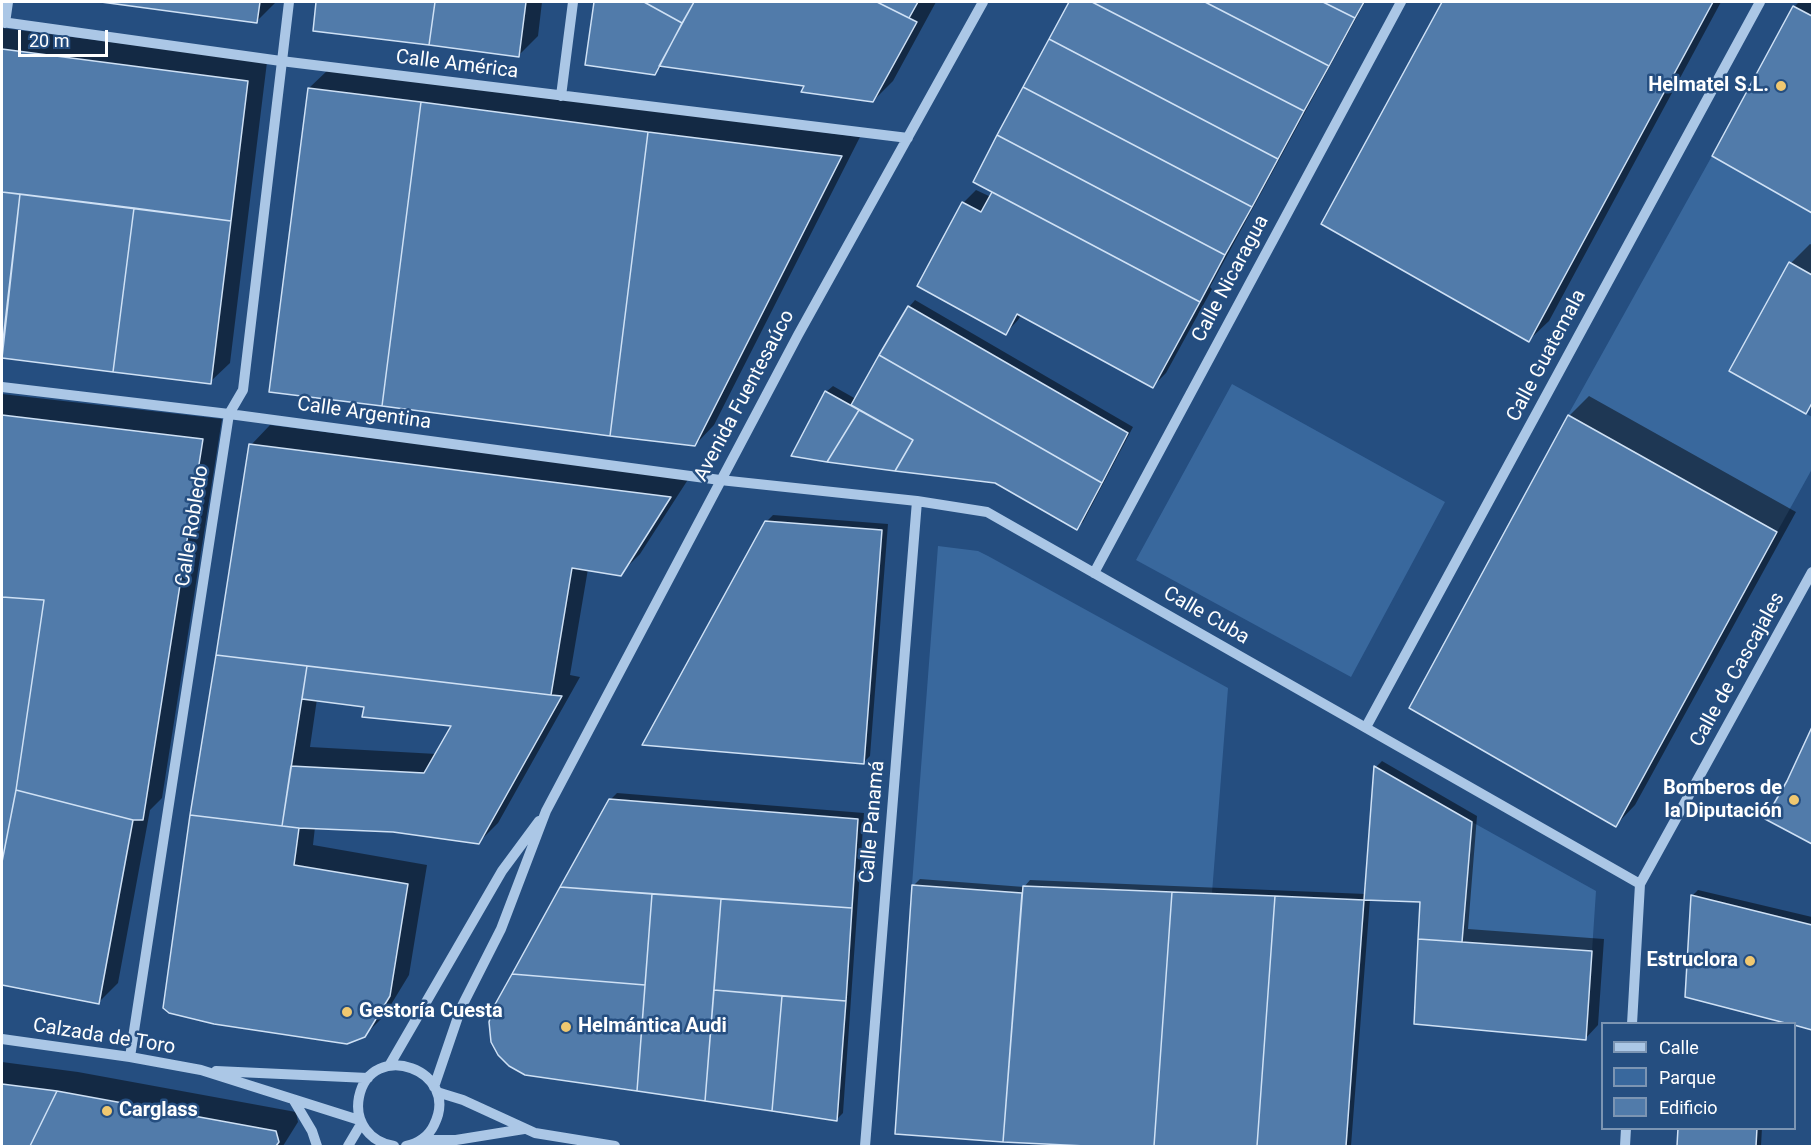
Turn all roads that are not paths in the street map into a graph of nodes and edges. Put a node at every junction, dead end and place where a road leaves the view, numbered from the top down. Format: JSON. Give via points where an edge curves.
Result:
{"nodes":[{"id":1,"x":8,"y":2,"type":"edge"},
{"id":2,"x":289,"y":2,"type":"edge"},
{"id":3,"x":573,"y":2,"type":"edge"},
{"id":4,"x":983,"y":2,"type":"edge"},
{"id":5,"x":1401,"y":2,"type":"edge"},
{"id":6,"x":1760,"y":2,"type":"edge"},
{"id":7,"x":3,"y":22,"type":"edge"},
{"id":8,"x":281,"y":61,"type":"junction"},
{"id":9,"x":561,"y":96,"type":"junction"},
{"id":10,"x":908,"y":138,"type":"junction"},
{"id":11,"x":2,"y":387,"type":"edge"},
{"id":12,"x":229,"y":414,"type":"junction"},
{"id":13,"x":720,"y":480,"type":"junction"},
{"id":14,"x":917,"y":501,"type":"junction"},
{"id":15,"x":1812,"y":572,"type":"edge"},
{"id":16,"x":1094,"y":573,"type":"junction"},
{"id":17,"x":1366,"y":727,"type":"junction"},
{"id":18,"x":546,"y":812,"type":"junction"},
{"id":19,"x":1640,"y":884,"type":"junction"},
{"id":20,"x":1632,"y":1022,"type":"edge"},
{"id":21,"x":2,"y":1039,"type":"edge"},
{"id":22,"x":130,"y":1058,"type":"junction"},
{"id":23,"x":389,"y":1066,"type":"junction"},
{"id":24,"x":201,"y":1070,"type":"junction"},
{"id":25,"x":368,"y":1078,"type":"junction"},
{"id":26,"x":436,"y":1089,"type":"junction"},
{"id":27,"x":293,"y":1099,"type":"junction"},
{"id":28,"x":360,"y":1122,"type":"junction"},
{"id":29,"x":524,"y":1129,"type":"junction"},
{"id":30,"x":1626,"y":1130,"type":"edge"},
{"id":31,"x":422,"y":1140,"type":"junction"},
{"id":32,"x":316,"y":1146,"type":"edge"},
{"id":33,"x":348,"y":1146,"type":"edge"},
{"id":34,"x":394,"y":1146,"type":"edge"},
{"id":35,"x":406,"y":1146,"type":"edge"},
{"id":36,"x":615,"y":1146,"type":"edge"},
{"id":37,"x":865,"y":1146,"type":"edge"},
{"id":38,"x":1625,"y":1146,"type":"edge"}],
"edges":[{"from":1,"to":7,"type":"street"},
{"from":2,"to":8,"type":"street","name":"Calle Robledo"},
{"from":3,"to":9,"type":"street"},
{"from":4,"to":10,"type":"street","name":"Avenida Fuentesaúco"},
{"from":5,"to":16,"type":"street","name":"Calle Nicaragua"},
{"from":6,"to":17,"type":"street","name":"Calle Guatemala"},
{"from":7,"to":8,"type":"street","name":"Calle América"},
{"from":8,"to":9,"type":"street","name":"Calle América"},
{"from":8,"to":12,"type":"street","name":"Calle Robledo","via":[[243,390]]},
{"from":9,"to":10,"type":"street","name":"Calle América"},
{"from":10,"to":13,"type":"street","name":"Avenida Fuentesaúco"},
{"from":11,"to":12,"type":"street","name":"Calle Argentina"},
{"from":12,"to":13,"type":"street","name":"Calle Argentina"},
{"from":12,"to":22,"type":"street","name":"Calle Robledo"},
{"from":13,"to":14,"type":"street","name":"Calle Cuba"},
{"from":13,"to":18,"type":"street","name":"Avenida Fuentesaúco"},
{"from":14,"to":16,"type":"street","name":"Calle Cuba","via":[[987,512]]},
{"from":14,"to":37,"type":"street","name":"Calle Panamá"},
{"from":15,"to":19,"type":"street","name":"Calle de Cascajales"},
{"from":16,"to":17,"type":"street","name":"Calle Cuba"},
{"from":17,"to":19,"type":"street","name":"Calle Cuba"},
{"from":18,"to":23,"type":"street","name":"Avenida Fuentesaúco","via":[[502,871]]},
{"from":18,"to":26,"type":"street","name":"Avenida Fuentesaúco","via":[[501,929],[461,1008]]},
{"from":19,"to":20,"type":"street","name":"Calle de Cascajales"},
{"from":21,"to":22,"type":"street","name":"Calzada de Toro"},
{"from":22,"to":24,"type":"street","name":"Calzada de Toro"},
{"from":23,"to":25,"type":"street"},
{"from":23,"to":26,"type":"street","via":[[415,1068]]},
{"from":24,"to":25,"type":"street","name":"Calzada de Toro"},
{"from":24,"to":27,"type":"street","name":"Calzada de Toro"},
{"from":25,"to":28,"type":"street","via":[[357,1105]]},
{"from":26,"to":29,"type":"street"},
{"from":26,"to":31,"type":"street","name":"Avenida Fuentesaúco","via":[[440,1106],[437,1119]]},
{"from":27,"to":28,"type":"street","name":"Calzada de Toro"},
{"from":27,"to":32,"type":"street","via":[[312,1131]]},
{"from":28,"to":33,"type":"street"},
{"from":28,"to":34,"type":"street","via":[[370,1137]]},
{"from":29,"to":31,"type":"street","via":[[456,1140]]},
{"from":29,"to":36,"type":"street"},
{"from":30,"to":38,"type":"street"},
{"from":31,"to":35,"type":"street"}]}
